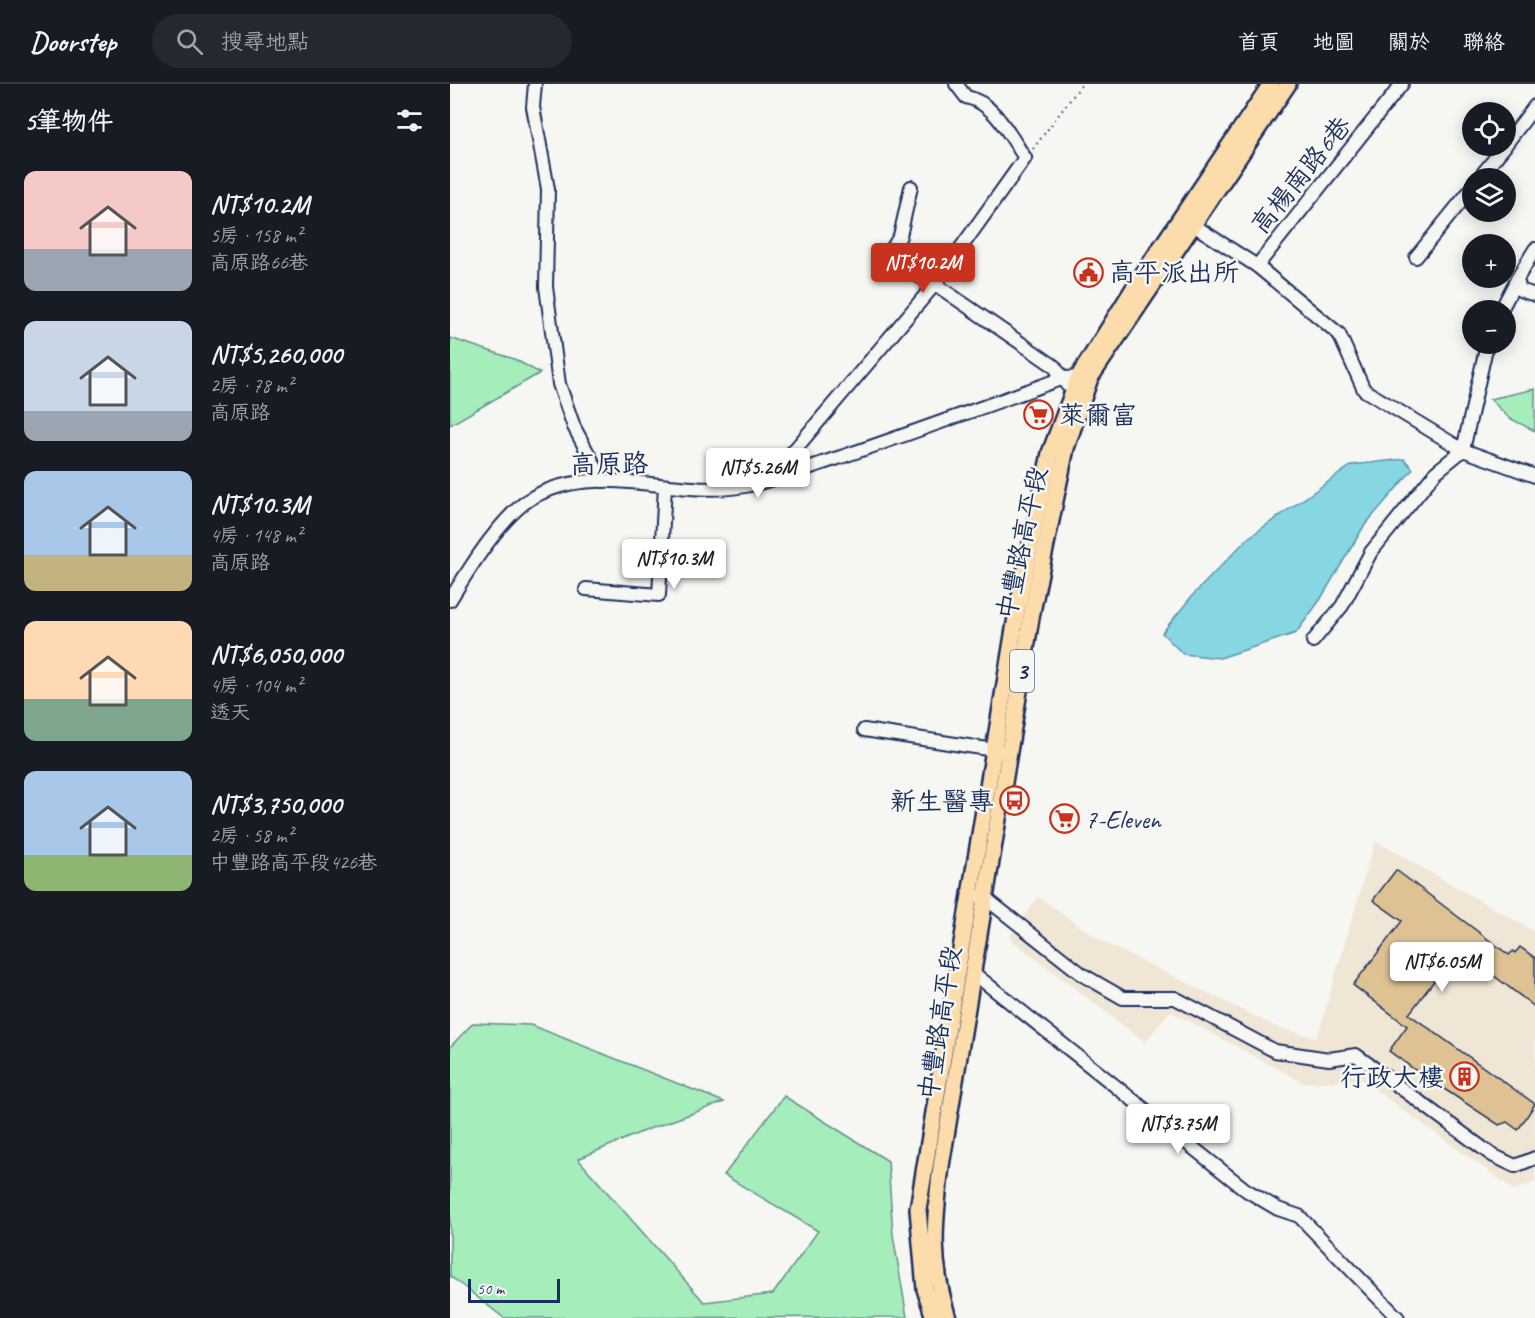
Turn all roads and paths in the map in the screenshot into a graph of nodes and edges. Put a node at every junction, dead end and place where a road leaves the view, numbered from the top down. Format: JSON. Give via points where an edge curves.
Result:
{"nodes":[{"id":1,"x":535,"y":84,"type":"edge"},
{"id":2,"x":956,"y":84,"type":"edge"},
{"id":3,"x":1082,"y":84,"type":"edge"},
{"id":4,"x":1271,"y":84,"type":"edge"},
{"id":5,"x":1288,"y":84,"type":"edge"},
{"id":6,"x":1402,"y":84,"type":"edge"},
{"id":7,"x":1535,"y":106,"type":"edge"},
{"id":8,"x":1516,"y":131,"type":"edge"},
{"id":9,"x":1496,"y":156,"type":"edge"},
{"id":10,"x":1025,"y":158,"type":"junction"},
{"id":11,"x":1487,"y":168,"type":"edge"},
{"id":12,"x":911,"y":188,"type":"dead end"},
{"id":13,"x":1462,"y":201,"type":"edge"},
{"id":14,"x":1188,"y":221,"type":"junction"},
{"id":15,"x":1535,"y":249,"type":"edge"},
{"id":16,"x":1416,"y":257,"type":"dead end"},
{"id":17,"x":1257,"y":266,"type":"junction"},
{"id":18,"x":1517,"y":279,"type":"junction"},
{"id":19,"x":935,"y":284,"type":"junction"},
{"id":20,"x":1535,"y":295,"type":"edge"},
{"id":21,"x":1506,"y":300,"type":"edge"},
{"id":22,"x":1485,"y":354,"type":"edge"},
{"id":23,"x":1085,"y":377,"type":"junction"},
{"id":24,"x":1063,"y":378,"type":"junction"},
{"id":25,"x":1072,"y":393,"type":"junction"},
{"id":26,"x":1463,"y":450,"type":"junction"},
{"id":27,"x":1535,"y":476,"type":"edge"},
{"id":28,"x":769,"y":480,"type":"junction"},
{"id":29,"x":603,"y":481,"type":"junction"},
{"id":30,"x":665,"y":486,"type":"junction"},
{"id":31,"x":586,"y":589,"type":"dead end"},
{"id":32,"x":450,"y":600,"type":"edge"},
{"id":33,"x":1313,"y":641,"type":"dead end"},
{"id":34,"x":864,"y":730,"type":"dead end"},
{"id":35,"x":1001,"y":751,"type":"junction"},
{"id":36,"x":977,"y":895,"type":"junction"},
{"id":37,"x":972,"y":972,"type":"junction"},
{"id":38,"x":937,"y":1083,"type":"junction"},
{"id":39,"x":954,"y":1087,"type":"junction"},
{"id":40,"x":1535,"y":1158,"type":"edge"},
{"id":41,"x":934,"y":1318,"type":"edge"},
{"id":42,"x":948,"y":1318,"type":"edge"},
{"id":43,"x":1398,"y":1318,"type":"edge"}],
"edges":[{"from":1,"to":29,"type":"street","via":[[533,107],[548,189],[546,286],[559,384],[574,427]]},
{"from":2,"to":10,"type":"street","via":[[966,97],[988,106]]},
{"from":3,"to":10,"type":"path"},
{"from":4,"to":14,"type":"main road","name":"中豐路高平段","number":"3"},
{"from":5,"to":14,"type":"main road","name":"中豐路高平段","number":"3"},
{"from":6,"to":17,"type":"street","name":"高楊南路6巷"},
{"from":7,"to":8,"type":"street"},
{"from":9,"to":11,"type":"street"},
{"from":10,"to":19,"type":"street"},
{"from":12,"to":19,"type":"street","via":[[900,236],[885,260]]},
{"from":13,"to":16,"type":"street"},
{"from":14,"to":17,"type":"street"},
{"from":14,"to":23,"type":"main road","name":"中豐路高平段","number":"3"},
{"from":15,"to":18,"type":"street"},
{"from":17,"to":26,"type":"street","via":[[1339,334],[1364,390]]},
{"from":18,"to":20,"type":"street","via":[[1520,290]]},
{"from":18,"to":21,"type":"street"},
{"from":19,"to":24,"type":"street","via":[[1054,366]]},
{"from":19,"to":28,"type":"street"},
{"from":22,"to":26,"type":"street"},
{"from":23,"to":24,"type":"street","name":"高原路"},
{"from":23,"to":25,"type":"main road","name":"中豐路高平段","number":"3"},
{"from":23,"to":35,"type":"main road","name":"中豐路高平段","number":"3"},
{"from":24,"to":25,"type":"street"},
{"from":24,"to":28,"type":"street","name":"高原路"},
{"from":25,"to":35,"type":"main road","name":"中豐路高平段","number":"3","via":[[1050,453],[1017,611]]},
{"from":26,"to":27,"type":"street"},
{"from":26,"to":33,"type":"street","via":[[1436,472],[1371,552],[1342,606]]},
{"from":28,"to":30,"type":"street","name":"高原路","via":[[725,488]]},
{"from":29,"to":30,"type":"street","name":"高原路"},
{"from":29,"to":32,"type":"street","name":"高原路","via":[[563,485],[535,496],[512,512]]},
{"from":30,"to":31,"type":"street","via":[[659,595]]},
{"from":34,"to":35,"type":"street"},
{"from":35,"to":36,"type":"main road","name":"中豐路高平段","number":"3"},
{"from":36,"to":37,"type":"main road","name":"中豐路高平段","number":"3"},
{"from":36,"to":38,"type":"main road","name":"中豐路高平段","number":"3"},
{"from":36,"to":40,"type":"street","via":[[1083,975],[1123,998],[1175,998],[1275,1051],[1329,1059],[1356,1054],[1492,1155],[1515,1166]]},
{"from":37,"to":39,"type":"main road","name":"中豐路高平段","number":"3"},
{"from":37,"to":43,"type":"street","via":[[1246,1190],[1299,1216]]},
{"from":38,"to":39,"type":"main road"},
{"from":38,"to":41,"type":"main road","name":"中豐路高平段","number":"3","via":[[918,1209],[925,1289]]},
{"from":39,"to":42,"type":"main road","name":"中豐路高平段","number":"3","via":[[933,1229],[935,1262]]}]}
